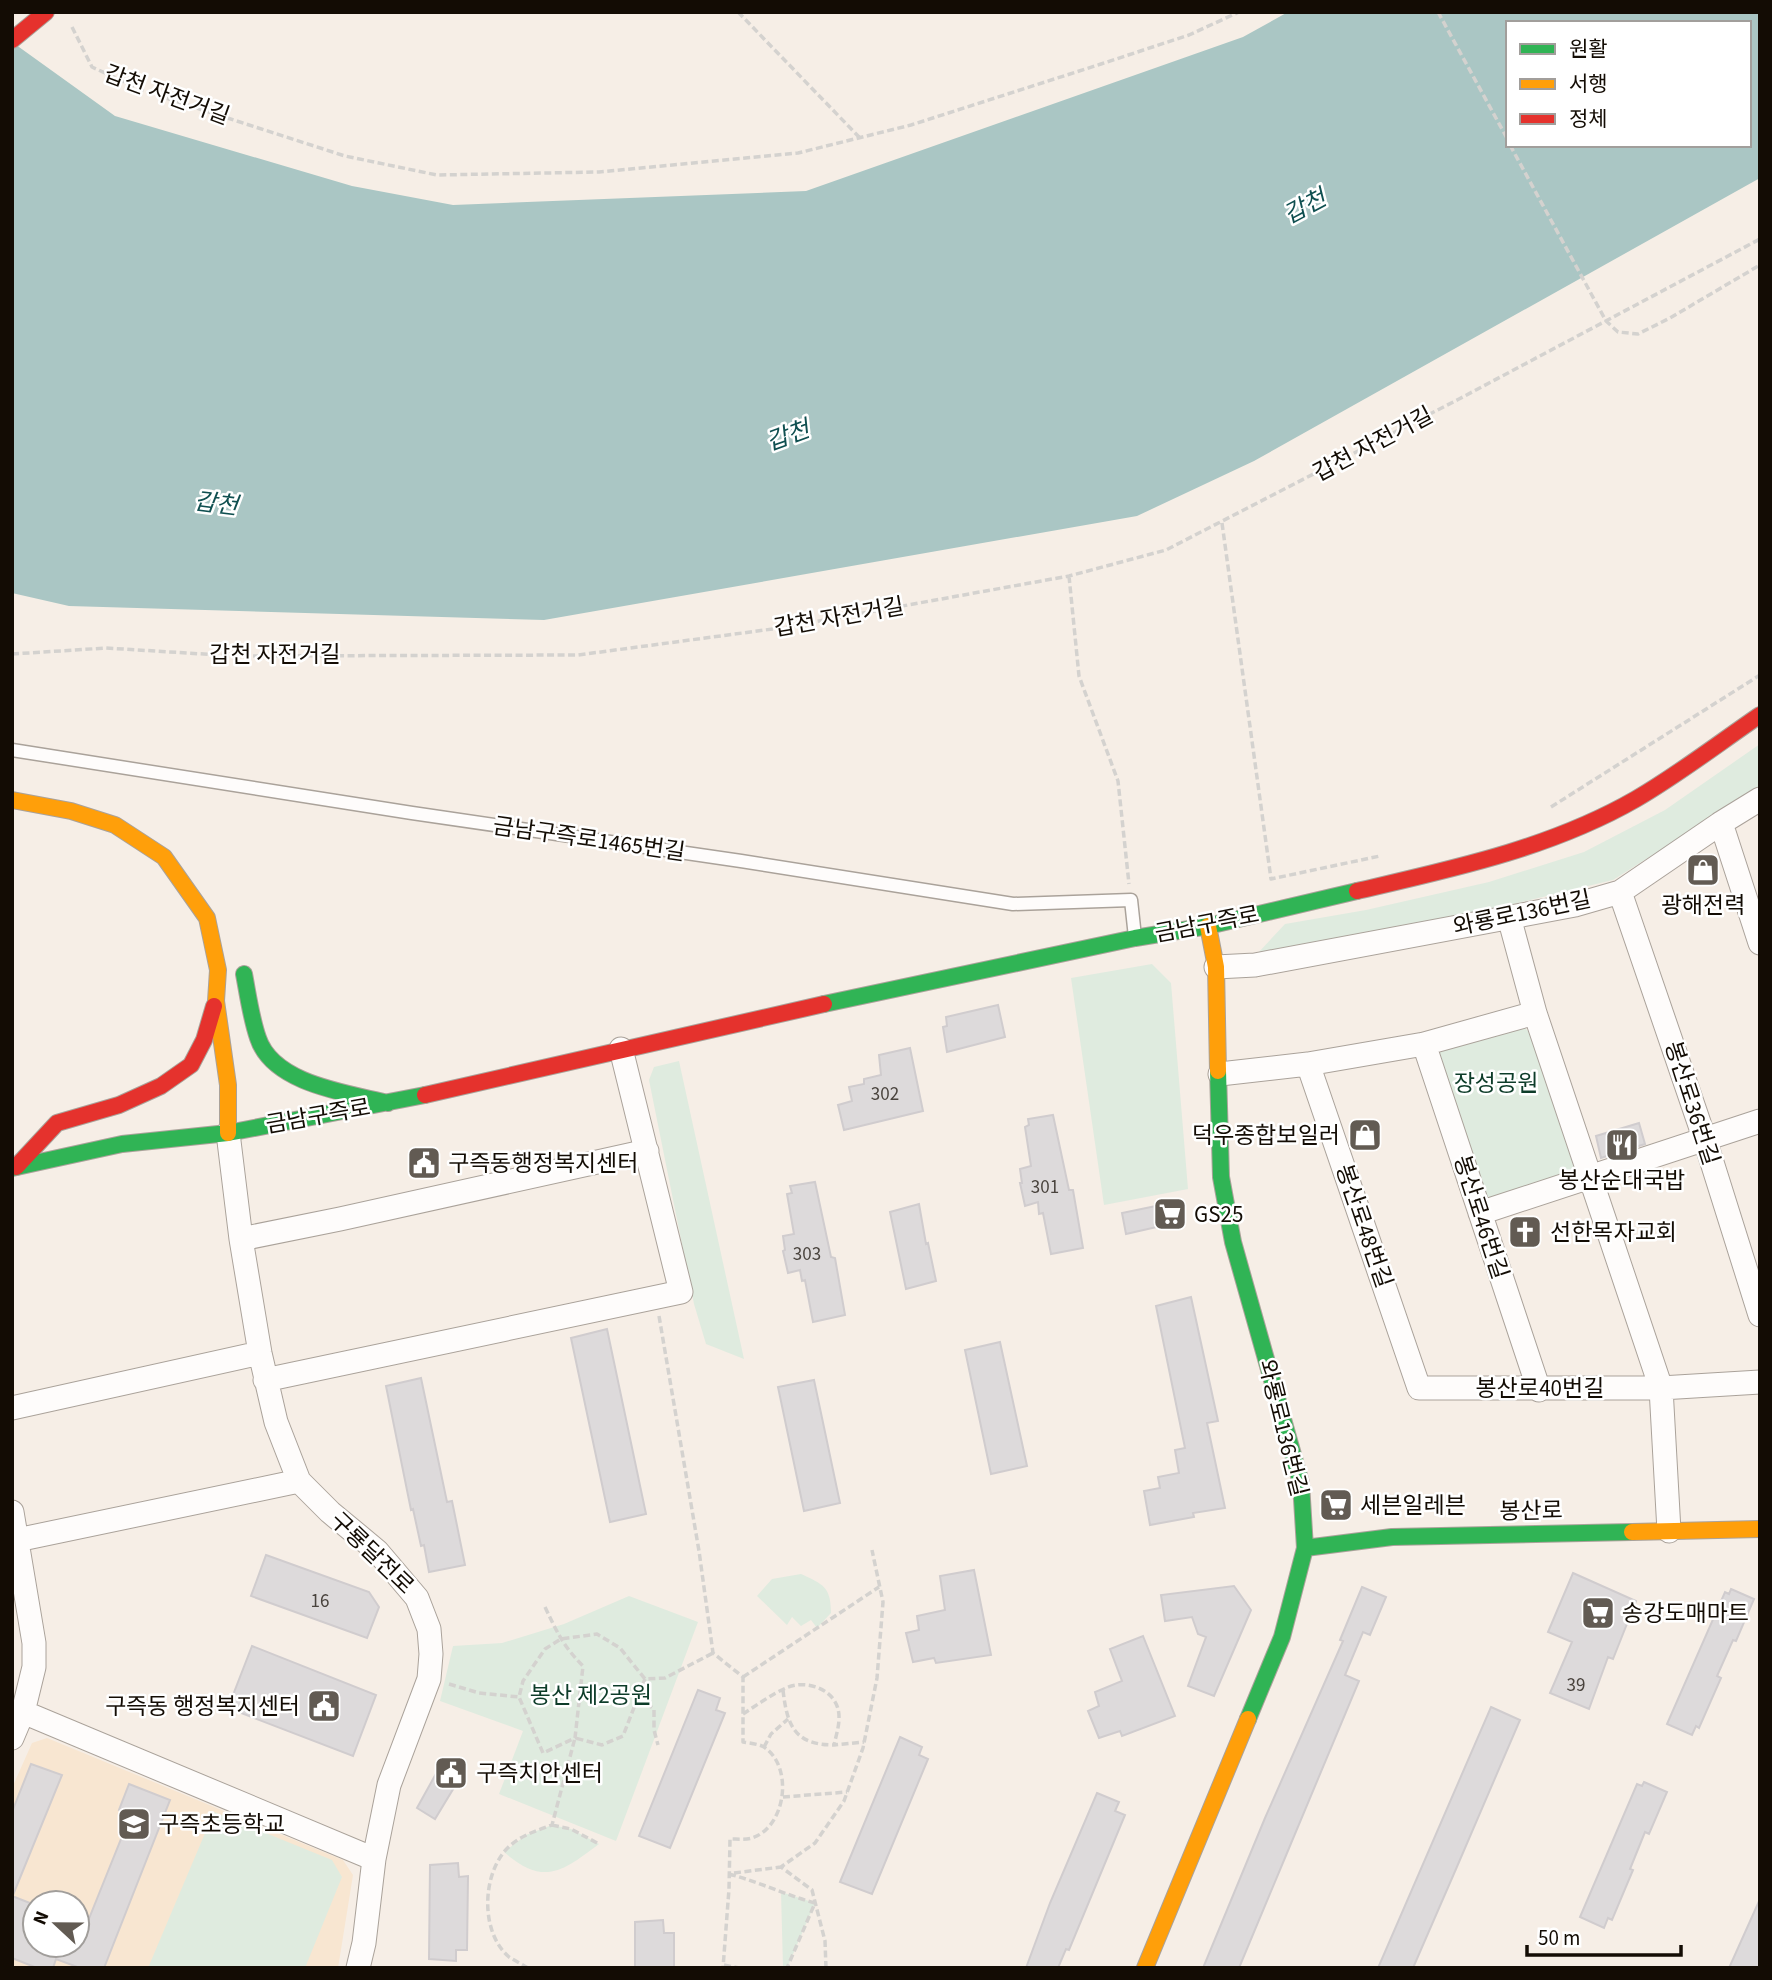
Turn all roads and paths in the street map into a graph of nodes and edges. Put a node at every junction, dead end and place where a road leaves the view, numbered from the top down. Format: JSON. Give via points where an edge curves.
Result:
{"nodes":[{"id":1,"x":46,"y":12,"type":"edge"},
{"id":2,"x":738,"y":12,"type":"edge"},
{"id":3,"x":1239,"y":12,"type":"edge"},
{"id":4,"x":1438,"y":12,"type":"edge"},
{"id":5,"x":68,"y":17,"type":"dead end"},
{"id":6,"x":12,"y":40,"type":"edge"},
{"id":7,"x":1506,"y":136,"type":"edge"},
{"id":8,"x":860,"y":138,"type":"junction"},
{"id":9,"x":1511,"y":147,"type":"edge"},
{"id":10,"x":1760,"y":239,"type":"edge"},
{"id":11,"x":1760,"y":265,"type":"edge"},
{"id":12,"x":1606,"y":321,"type":"junction"},
{"id":13,"x":1222,"y":523,"type":"junction"},
{"id":14,"x":1069,"y":576,"type":"junction"},
{"id":15,"x":12,"y":654,"type":"edge"},
{"id":16,"x":1760,"y":675,"type":"edge"},
{"id":17,"x":1760,"y":715,"type":"edge"},
{"id":18,"x":12,"y":750,"type":"edge"},
{"id":19,"x":1760,"y":799,"type":"edge"},
{"id":20,"x":12,"y":800,"type":"edge"},
{"id":21,"x":1541,"y":812,"type":"dead end"},
{"id":22,"x":1721,"y":823,"type":"junction"},
{"id":23,"x":1390,"y":854,"type":"dead end"},
{"id":24,"x":1620,"y":892,"type":"junction"},
{"id":25,"x":1131,"y":900,"type":"junction"},
{"id":26,"x":1509,"y":917,"type":"junction"},
{"id":27,"x":1208,"y":926,"type":"junction"},
{"id":28,"x":1135,"y":938,"type":"junction"},
{"id":29,"x":1760,"y":943,"type":"edge"},
{"id":30,"x":1216,"y":967,"type":"junction"},
{"id":31,"x":216,"y":1001,"type":"junction"},
{"id":32,"x":1535,"y":1013,"type":"junction"},
{"id":33,"x":1424,"y":1044,"type":"junction"},
{"id":34,"x":621,"y":1049,"type":"junction"},
{"id":35,"x":1308,"y":1064,"type":"junction"},
{"id":36,"x":1220,"y":1074,"type":"junction"},
{"id":37,"x":228,"y":1085,"type":"junction"},
{"id":38,"x":388,"y":1104,"type":"junction"},
{"id":39,"x":1760,"y":1121,"type":"edge"},
{"id":40,"x":228,"y":1133,"type":"junction"},
{"id":41,"x":1705,"y":1140,"type":"junction"},
{"id":42,"x":647,"y":1151,"type":"junction"},
{"id":43,"x":14,"y":1167,"type":"edge"},
{"id":44,"x":1591,"y":1175,"type":"junction"},
{"id":45,"x":1480,"y":1213,"type":"junction"},
{"id":46,"x":241,"y":1239,"type":"junction"},
{"id":47,"x":658,"y":1311,"type":"dead end"},
{"id":48,"x":1760,"y":1315,"type":"edge"},
{"id":49,"x":260,"y":1353,"type":"junction"},
{"id":50,"x":265,"y":1380,"type":"junction"},
{"id":51,"x":1760,"y":1382,"type":"edge"},
{"id":52,"x":1419,"y":1388,"type":"joint"},
{"id":53,"x":1661,"y":1388,"type":"junction"},
{"id":54,"x":1539,"y":1390,"type":"junction"},
{"id":55,"x":12,"y":1408,"type":"edge"},
{"id":56,"x":299,"y":1481,"type":"junction"},
{"id":57,"x":12,"y":1512,"type":"edge"},
{"id":58,"x":1760,"y":1528,"type":"edge"},
{"id":59,"x":1669,"y":1531,"type":"junction"},
{"id":60,"x":17,"y":1540,"type":"junction"},
{"id":61,"x":1305,"y":1548,"type":"junction"},
{"id":62,"x":872,"y":1550,"type":"dead end"},
{"id":63,"x":879,"y":1587,"type":"junction"},
{"id":64,"x":545,"y":1607,"type":"dead end"},
{"id":65,"x":561,"y":1639,"type":"junction"},
{"id":66,"x":713,"y":1653,"type":"junction"},
{"id":67,"x":743,"y":1676,"type":"junction"},
{"id":68,"x":429,"y":1679,"type":"junction"},
{"id":69,"x":645,"y":1679,"type":"junction"},
{"id":70,"x":783,"y":1690,"type":"junction"},
{"id":71,"x":519,"y":1697,"type":"junction"},
{"id":72,"x":638,"y":1697,"type":"junction"},
{"id":73,"x":23,"y":1712,"type":"junction"},
{"id":74,"x":743,"y":1713,"type":"junction"},
{"id":75,"x":788,"y":1719,"type":"junction"},
{"id":76,"x":12,"y":1738,"type":"edge"},
{"id":77,"x":575,"y":1738,"type":"junction"},
{"id":78,"x":864,"y":1742,"type":"junction"},
{"id":79,"x":658,"y":1745,"type":"dead end"},
{"id":80,"x":834,"y":1745,"type":"junction"},
{"id":81,"x":764,"y":1747,"type":"junction"},
{"id":82,"x":847,"y":1792,"type":"junction"},
{"id":83,"x":783,"y":1797,"type":"junction"},
{"id":84,"x":552,"y":1825,"type":"junction"},
{"id":85,"x":599,"y":1844,"type":"dead end"},
{"id":86,"x":374,"y":1859,"type":"junction"},
{"id":87,"x":781,"y":1867,"type":"junction"},
{"id":88,"x":729,"y":1874,"type":"junction"},
{"id":89,"x":815,"y":1903,"type":"junction"},
{"id":90,"x":723,"y":1966,"type":"edge"},
{"id":91,"x":358,"y":1968,"type":"edge"},
{"id":92,"x":528,"y":1968,"type":"edge"},
{"id":93,"x":739,"y":1968,"type":"edge"},
{"id":94,"x":787,"y":1968,"type":"edge"},
{"id":95,"x":826,"y":1968,"type":"edge"},
{"id":96,"x":1146,"y":1968,"type":"edge"}],
"edges":[{"from":1,"to":6,"type":"main road"},
{"from":2,"to":8,"type":"path"},
{"from":3,"to":8,"type":"path","name":"갑천 자전거길","via":[[1177,39]]},
{"from":4,"to":7,"type":"path"},
{"from":5,"to":8,"type":"path","name":"갑천 자전거길","via":[[92,67],[144,91],[345,156],[437,174],[599,172],[798,153]]},
{"from":9,"to":12,"type":"path"},
{"from":10,"to":12,"type":"path","name":"갑천 자전거길"},
{"from":11,"to":12,"type":"path","via":[[1638,334],[1618,332]]},
{"from":12,"to":13,"type":"path","name":"갑천 자전거길"},
{"from":13,"to":14,"type":"path","name":"갑천 자전거길","via":[[1166,550]]},
{"from":13,"to":23,"type":"path","via":[[1271,879]]},
{"from":14,"to":15,"type":"path","name":"갑천 자전거길","via":[[780,628],[578,654],[235,656],[106,648]]},
{"from":14,"to":25,"type":"path","via":[[1079,676],[1118,781]]},
{"from":16,"to":21,"type":"path"},
{"from":17,"to":27,"type":"main road","name":"금남구즉로","via":[[1636,799],[1568,832],[1472,864]]},
{"from":18,"to":25,"type":"lane","name":"금남구즉로1465번길","via":[[1013,904]]},
{"from":19,"to":22,"type":"street","name":"와룡로136번길"},
{"from":20,"to":31,"type":"main road","via":[[115,825],[164,857],[207,918],[218,970]]},
{"from":22,"to":24,"type":"street","name":"와룡로136번길"},
{"from":22,"to":29,"type":"street"},
{"from":24,"to":26,"type":"street","name":"와룡로136번길"},
{"from":24,"to":41,"type":"street","name":"봉산로36번길"},
{"from":25,"to":28,"type":"lane"},
{"from":26,"to":30,"type":"street","name":"와룡로136번길","via":[[1255,965]]},
{"from":26,"to":32,"type":"street"},
{"from":27,"to":28,"type":"main road","name":"금남구즉로"},
{"from":27,"to":30,"type":"main road","name":"와룡로136번길"},
{"from":28,"to":34,"type":"main road","name":"금남구즉로"},
{"from":30,"to":36,"type":"main road","name":"와룡로136번길"},
{"from":31,"to":37,"type":"main road"},
{"from":31,"to":43,"type":"main road","via":[[191,1065],[161,1086],[119,1105],[57,1123]]},
{"from":32,"to":33,"type":"street"},
{"from":32,"to":44,"type":"street"},
{"from":33,"to":35,"type":"street"},
{"from":33,"to":45,"type":"street","name":"봉산로46번길"},
{"from":34,"to":38,"type":"main road","name":"금남구즉로"},
{"from":34,"to":42,"type":"street"},
{"from":35,"to":36,"type":"street"},
{"from":35,"to":52,"type":"street","name":"봉산로48번길"},
{"from":36,"to":61,"type":"main road","name":"와룡로136번길","via":[[1223,1190],[1233,1242],[1301,1483]]},
{"from":37,"to":38,"type":"main road","via":[[242,968],[258,1040],[276,1065],[316,1086]]},
{"from":37,"to":40,"type":"main road"},
{"from":38,"to":40,"type":"main road","name":"금남구즉로"},
{"from":39,"to":41,"type":"street"},
{"from":40,"to":43,"type":"main road","name":"금남구즉로","via":[[122,1144]]},
{"from":40,"to":46,"type":"street","name":"구룡달전로"},
{"from":41,"to":44,"type":"street"},
{"from":41,"to":48,"type":"street","name":"봉산로36번길"},
{"from":42,"to":46,"type":"street"},
{"from":42,"to":50,"type":"street","via":[[681,1292]]},
{"from":44,"to":45,"type":"street"},
{"from":44,"to":53,"type":"street"},
{"from":45,"to":54,"type":"street","name":"봉산로46번길"},
{"from":46,"to":49,"type":"street","name":"구룡달전로"},
{"from":47,"to":66,"type":"path"},
{"from":49,"to":50,"type":"street","name":"구룡달전로"},
{"from":49,"to":55,"type":"street"},
{"from":50,"to":56,"type":"street","name":"구룡달전로"},
{"from":51,"to":53,"type":"street","name":"봉산로40번길"},
{"from":52,"to":54,"type":"street","name":"봉산로40번길"},
{"from":53,"to":54,"type":"street","name":"봉산로40번길"},
{"from":53,"to":59,"type":"street"},
{"from":56,"to":60,"type":"street"},
{"from":56,"to":68,"type":"street","name":"구룡달전로","via":[[377,1551],[417,1598],[429,1629]]},
{"from":57,"to":60,"type":"street"},
{"from":58,"to":59,"type":"main road","name":"봉산로"},
{"from":59,"to":61,"type":"main road","name":"봉산로","via":[[1392,1537]]},
{"from":60,"to":73,"type":"street","via":[[34,1643],[34,1667]]},
{"from":61,"to":96,"type":"main road","name":"와룡로136번길","via":[[1282,1637]]},
{"from":62,"to":63,"type":"path"},
{"from":63,"to":67,"type":"path"},
{"from":63,"to":78,"type":"path","via":[[883,1602],[877,1678]]},
{"from":64,"to":65,"type":"path"},
{"from":65,"to":69,"type":"path","via":[[597,1634],[620,1648]]},
{"from":65,"to":71,"type":"path","via":[[545,1649],[523,1681]]},
{"from":65,"to":77,"type":"path","via":[[583,1666]]},
{"from":66,"to":67,"type":"path"},
{"from":66,"to":69,"type":"path","via":[[665,1678]]},
{"from":67,"to":74,"type":"path"},
{"from":68,"to":71,"type":"path","via":[[479,1693]]},
{"from":68,"to":86,"type":"street","name":"구룡달전로","via":[[390,1785]]},
{"from":69,"to":72,"type":"path"},
{"from":70,"to":74,"type":"path"},
{"from":70,"to":75,"type":"path"},
{"from":70,"to":80,"type":"path","via":[[817,1686],[836,1703],[840,1717]]},
{"from":71,"to":77,"type":"path","via":[[543,1753]]},
{"from":72,"to":77,"type":"path","via":[[623,1736],[602,1745]]},
{"from":72,"to":79,"type":"path","via":[[654,1709]]},
{"from":73,"to":76,"type":"street"},
{"from":73,"to":86,"type":"street"},
{"from":74,"to":81,"type":"path","via":[[743,1742]]},
{"from":75,"to":80,"type":"path","via":[[803,1739]]},
{"from":75,"to":81,"type":"path"},
{"from":77,"to":84,"type":"path"},
{"from":78,"to":80,"type":"path"},
{"from":78,"to":82,"type":"path"},
{"from":81,"to":83,"type":"path","via":[[780,1766]]},
{"from":82,"to":83,"type":"path"},
{"from":82,"to":87,"type":"path","via":[[815,1843]]},
{"from":83,"to":88,"type":"path","via":[[773,1822],[753,1838],[730,1839]]},
{"from":84,"to":85,"type":"path"},
{"from":84,"to":92,"type":"path","via":[[526,1835],[504,1852],[486,1904],[493,1933],[508,1956]]},
{"from":86,"to":91,"type":"street","name":"구룡달전로"},
{"from":87,"to":88,"type":"path"},
{"from":87,"to":89,"type":"path","via":[[812,1890]]},
{"from":88,"to":89,"type":"path"},
{"from":88,"to":90,"type":"path"},
{"from":89,"to":94,"type":"path"},
{"from":89,"to":95,"type":"path","via":[[825,1941]]},
{"from":90,"to":93,"type":"path"}]}
